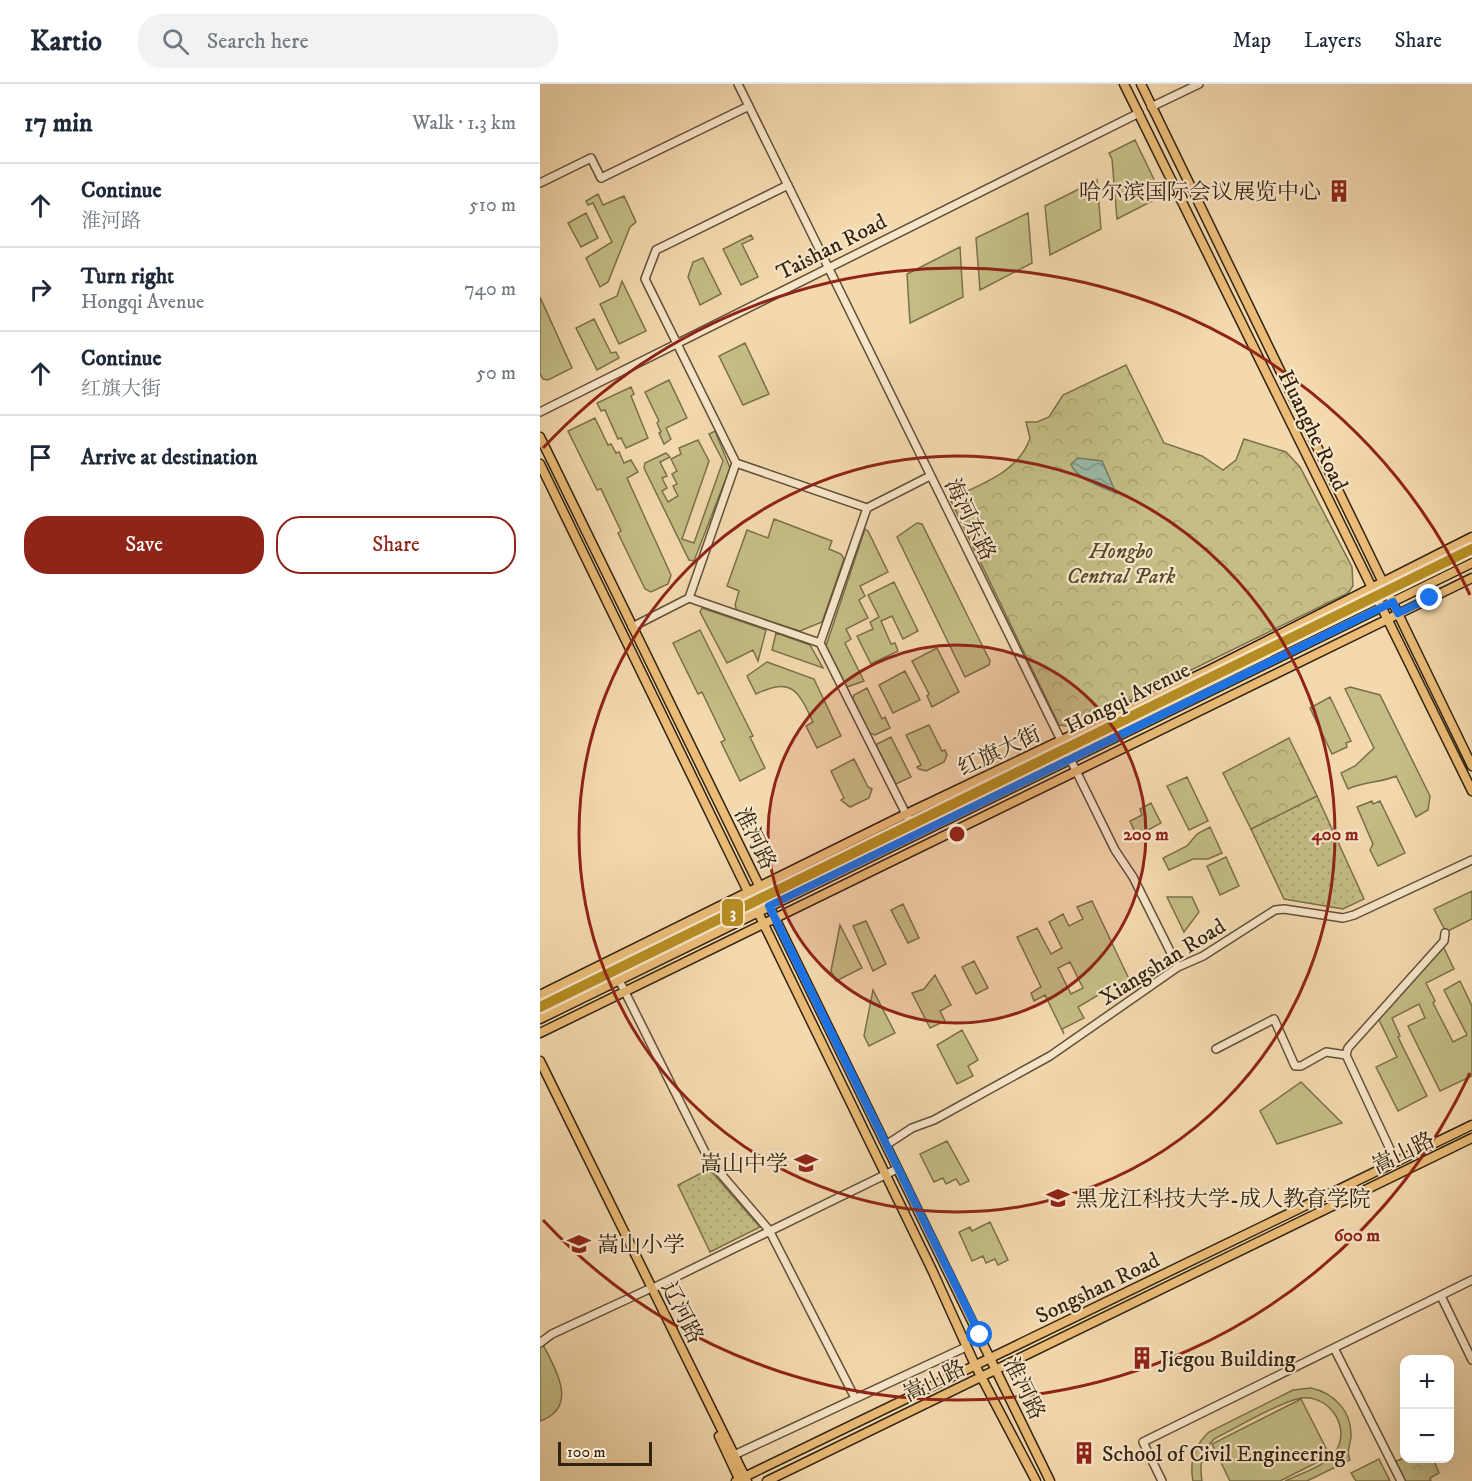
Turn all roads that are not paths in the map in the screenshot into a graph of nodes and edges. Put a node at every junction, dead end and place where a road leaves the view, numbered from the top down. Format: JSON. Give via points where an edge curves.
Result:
{"nodes":[{"id":1,"x":738,"y":84,"type":"edge"},
{"id":2,"x":1124,"y":84,"type":"edge"},
{"id":3,"x":1141,"y":84,"type":"edge"},
{"id":4,"x":1199,"y":84,"type":"edge"},
{"id":5,"x":749,"y":106,"type":"junction"},
{"id":6,"x":1151,"y":107,"type":"junction"},
{"id":7,"x":1139,"y":113,"type":"junction"},
{"id":8,"x":540,"y":183,"type":"edge"},
{"id":9,"x":788,"y":185,"type":"junction"},
{"id":10,"x":828,"y":267,"type":"junction"},
{"id":11,"x":678,"y":343,"type":"junction"},
{"id":12,"x":540,"y":412,"type":"edge"},
{"id":13,"x":540,"y":437,"type":"edge"},
{"id":14,"x":736,"y":463,"type":"junction"},
{"id":15,"x":540,"y":464,"type":"edge"},
{"id":16,"x":930,"y":476,"type":"junction"},
{"id":17,"x":867,"y":508,"type":"junction"},
{"id":18,"x":1472,"y":537,"type":"edge"},
{"id":19,"x":1472,"y":548,"type":"edge"},
{"id":20,"x":1472,"y":563,"type":"edge"},
{"id":21,"x":1472,"y":578,"type":"edge"},
{"id":22,"x":1385,"y":585,"type":"junction"},
{"id":23,"x":1373,"y":591,"type":"junction"},
{"id":24,"x":688,"y":598,"type":"junction"},
{"id":25,"x":1393,"y":602,"type":"junction"},
{"id":26,"x":1381,"y":608,"type":"junction"},
{"id":27,"x":1398,"y":613,"type":"junction"},
{"id":28,"x":1386,"y":619,"type":"junction"},
{"id":29,"x":632,"y":627,"type":"junction"},
{"id":30,"x":820,"y":643,"type":"junction"},
{"id":31,"x":1063,"y":744,"type":"junction"},
{"id":32,"x":1070,"y":758,"type":"junction"},
{"id":33,"x":1472,"y":766,"type":"edge"},
{"id":34,"x":1077,"y":771,"type":"junction"},
{"id":35,"x":1472,"y":791,"type":"edge"},
{"id":36,"x":906,"y":814,"type":"junction"},
{"id":37,"x":911,"y":824,"type":"junction"},
{"id":38,"x":1472,"y":860,"type":"edge"},
{"id":39,"x":760,"y":886,"type":"junction"},
{"id":40,"x":747,"y":892,"type":"junction"},
{"id":41,"x":765,"y":897,"type":"junction"},
{"id":42,"x":752,"y":903,"type":"junction"},
{"id":43,"x":769,"y":906,"type":"junction"},
{"id":44,"x":757,"y":913,"type":"junction"},
{"id":45,"x":775,"y":917,"type":"junction"},
{"id":46,"x":762,"y":923,"type":"junction"},
{"id":47,"x":1445,"y":933,"type":"dead end"},
{"id":48,"x":1178,"y":967,"type":"junction"},
{"id":49,"x":619,"y":980,"type":"junction"},
{"id":50,"x":625,"y":991,"type":"junction"},
{"id":51,"x":540,"y":995,"type":"edge"},
{"id":52,"x":540,"y":1006,"type":"edge"},
{"id":53,"x":540,"y":1019,"type":"edge"},
{"id":54,"x":540,"y":1033,"type":"edge"},
{"id":55,"x":1216,"y":1049,"type":"dead end"},
{"id":56,"x":1346,"y":1055,"type":"junction"},
{"id":57,"x":540,"y":1061,"type":"edge"},
{"id":58,"x":540,"y":1072,"type":"edge"},
{"id":59,"x":1472,"y":1125,"type":"edge"},
{"id":60,"x":1472,"y":1138,"type":"edge"},
{"id":61,"x":886,"y":1145,"type":"junction"},
{"id":62,"x":1396,"y":1162,"type":"junction"},
{"id":63,"x":897,"y":1168,"type":"junction"},
{"id":64,"x":885,"y":1174,"type":"junction"},
{"id":65,"x":769,"y":1230,"type":"junction"},
{"id":66,"x":1472,"y":1280,"type":"edge"},
{"id":67,"x":649,"y":1290,"type":"junction"},
{"id":68,"x":1440,"y":1296,"type":"junction"},
{"id":69,"x":540,"y":1343,"type":"edge"},
{"id":70,"x":966,"y":1347,"type":"junction"},
{"id":71,"x":1334,"y":1348,"type":"junction"},
{"id":72,"x":991,"y":1358,"type":"junction"},
{"id":73,"x":1472,"y":1360,"type":"edge"},
{"id":74,"x":975,"y":1365,"type":"junction"},
{"id":75,"x":997,"y":1370,"type":"junction"},
{"id":76,"x":981,"y":1377,"type":"junction"},
{"id":77,"x":855,"y":1398,"type":"junction"},
{"id":78,"x":732,"y":1456,"type":"junction"},
{"id":79,"x":742,"y":1480,"type":"edge"},
{"id":80,"x":767,"y":1481,"type":"edge"},
{"id":81,"x":1036,"y":1481,"type":"edge"},
{"id":82,"x":1050,"y":1481,"type":"edge"},
{"id":83,"x":1162,"y":1481,"type":"edge"},
{"id":84,"x":1401,"y":1481,"type":"edge"}],
"edges":[{"from":1,"to":5,"type":"street","name":"海河东路"},
{"from":2,"to":7,"type":"main road","name":"Huanghe Road"},
{"from":3,"to":6,"type":"main road","name":"Huanghe Road"},
{"from":4,"to":6,"type":"street"},
{"from":5,"to":8,"type":"street","via":[[601,178],[591,158]]},
{"from":5,"to":9,"type":"street","name":"海河东路"},
{"from":6,"to":22,"type":"main road","name":"Huanghe Road"},
{"from":7,"to":10,"type":"street","name":"Taishan Road"},
{"from":7,"to":23,"type":"main road","name":"Huanghe Road"},
{"from":9,"to":10,"type":"street","name":"海河东路"},
{"from":9,"to":11,"type":"street","via":[[656,250],[645,279]]},
{"from":10,"to":11,"type":"street","name":"Taishan Road"},
{"from":10,"to":16,"type":"street","name":"海河东路"},
{"from":11,"to":12,"type":"street","name":"Taishan Road"},
{"from":11,"to":14,"type":"street"},
{"from":13,"to":29,"type":"main road","name":"淮河路"},
{"from":14,"to":17,"type":"street"},
{"from":14,"to":24,"type":"street"},
{"from":15,"to":40,"type":"main road","name":"淮河路"},
{"from":16,"to":17,"type":"street"},
{"from":16,"to":31,"type":"street","name":"海河东路"},
{"from":17,"to":30,"type":"street"},
{"from":18,"to":22,"type":"main road","name":"红旗大街"},
{"from":19,"to":22,"type":"main road"},
{"from":20,"to":25,"type":"main road","name":"Hongqi Avenue"},
{"from":21,"to":27,"type":"main road"},
{"from":22,"to":23,"type":"main road","name":"红旗大街"},
{"from":22,"to":25,"type":"main road","name":"Huanghe Road"},
{"from":23,"to":26,"type":"main road","name":"Huanghe Road"},
{"from":23,"to":31,"type":"main road","name":"红旗大街"},
{"from":24,"to":29,"type":"street"},
{"from":24,"to":30,"type":"street"},
{"from":25,"to":26,"type":"main road","name":"Hongqi Avenue"},
{"from":25,"to":27,"type":"main road","name":"Huanghe Road"},
{"from":26,"to":28,"type":"main road","name":"Huanghe Road"},
{"from":26,"to":32,"type":"main road","name":"Hongqi Avenue"},
{"from":27,"to":28,"type":"main road"},
{"from":27,"to":33,"type":"main road","name":"Huanghe Road"},
{"from":28,"to":34,"type":"main road"},
{"from":28,"to":35,"type":"main road","name":"Huanghe Road"},
{"from":29,"to":39,"type":"main road","name":"淮河路"},
{"from":30,"to":36,"type":"street"},
{"from":31,"to":32,"type":"street","name":"海河东路"},
{"from":31,"to":36,"type":"main road","name":"红旗大街"},
{"from":31,"to":37,"type":"main road","name":"Hongqi Avenue"},
{"from":32,"to":34,"type":"street","name":"海河东路"},
{"from":32,"to":43,"type":"main road","name":"Hongqi Avenue"},
{"from":34,"to":45,"type":"main road"},
{"from":34,"to":48,"type":"street","name":"海河东路"},
{"from":36,"to":37,"type":"street"},
{"from":36,"to":39,"type":"main road","name":"红旗大街"},
{"from":37,"to":41,"type":"main road","name":"Hongqi Avenue"},
{"from":38,"to":48,"type":"street","name":"Xiangshan Road","via":[[1343,918],[1275,910],[1203,956]]},
{"from":39,"to":40,"type":"main road","name":"红旗大街"},
{"from":39,"to":41,"type":"main road","name":"淮河路"},
{"from":40,"to":42,"type":"main road","name":"淮河路"},
{"from":40,"to":51,"type":"main road","name":"红旗大街"},
{"from":41,"to":42,"type":"main road","name":"Hongqi Avenue"},
{"from":41,"to":43,"type":"main road","name":"淮河路"},
{"from":42,"to":44,"type":"main road","name":"淮河路"},
{"from":42,"to":52,"type":"main road","name":"Hongqi Avenue"},
{"from":43,"to":44,"type":"main road","name":"Hongqi Avenue"},
{"from":43,"to":45,"type":"main road","name":"淮河路"},
{"from":44,"to":46,"type":"main road","name":"淮河路"},
{"from":44,"to":49,"type":"main road","name":"Hongqi Avenue"},
{"from":45,"to":46,"type":"main road"},
{"from":45,"to":61,"type":"main road","name":"淮河路"},
{"from":46,"to":50,"type":"main road"},
{"from":46,"to":64,"type":"main road","name":"淮河路"},
{"from":47,"to":56,"type":"street","via":[[1444,941],[1348,1048]]},
{"from":48,"to":61,"type":"street","name":"Xiangshan Road","via":[[1050,1056]]},
{"from":49,"to":50,"type":"street"},
{"from":49,"to":53,"type":"main road","name":"Hongqi Avenue"},
{"from":50,"to":54,"type":"main road"},
{"from":50,"to":65,"type":"street","via":[[709,1160]]},
{"from":55,"to":56,"type":"street","via":[[1274,1019],[1295,1066],[1326,1052]]},
{"from":56,"to":62,"type":"street"},
{"from":57,"to":67,"type":"main road","name":"辽河路"},
{"from":58,"to":67,"type":"main road","name":"辽河路"},
{"from":59,"to":62,"type":"main road","name":"Songshan Road"},
{"from":60,"to":75,"type":"main road","name":"嵩山路"},
{"from":61,"to":63,"type":"main road","name":"淮河路"},
{"from":62,"to":72,"type":"main road","name":"Songshan Road"},
{"from":63,"to":64,"type":"street"},
{"from":63,"to":72,"type":"main road","name":"淮河路"},
{"from":64,"to":65,"type":"street"},
{"from":64,"to":70,"type":"main road","name":"淮河路"},
{"from":65,"to":67,"type":"street"},
{"from":65,"to":77,"type":"street"},
{"from":66,"to":68,"type":"street"},
{"from":67,"to":69,"type":"street"},
{"from":67,"to":78,"type":"main road","name":"辽河路"},
{"from":68,"to":71,"type":"street"},
{"from":68,"to":73,"type":"street"},
{"from":70,"to":74,"type":"main road","name":"淮河路"},
{"from":70,"to":77,"type":"street"},
{"from":71,"to":83,"type":"street","via":[[1143,1442]]},
{"from":71,"to":84,"type":"street"},
{"from":72,"to":74,"type":"main road","name":"Songshan Road"},
{"from":72,"to":75,"type":"main road","name":"淮河路"},
{"from":74,"to":76,"type":"main road","name":"淮河路"},
{"from":74,"to":79,"type":"main road","name":"Songshan Road"},
{"from":75,"to":76,"type":"main road","name":"嵩山路"},
{"from":75,"to":82,"type":"main road","name":"淮河路"},
{"from":76,"to":80,"type":"main road","name":"嵩山路"},
{"from":76,"to":81,"type":"main road","name":"淮河路"},
{"from":77,"to":78,"type":"street"},
{"from":78,"to":79,"type":"main road","name":"辽河路"}]}
